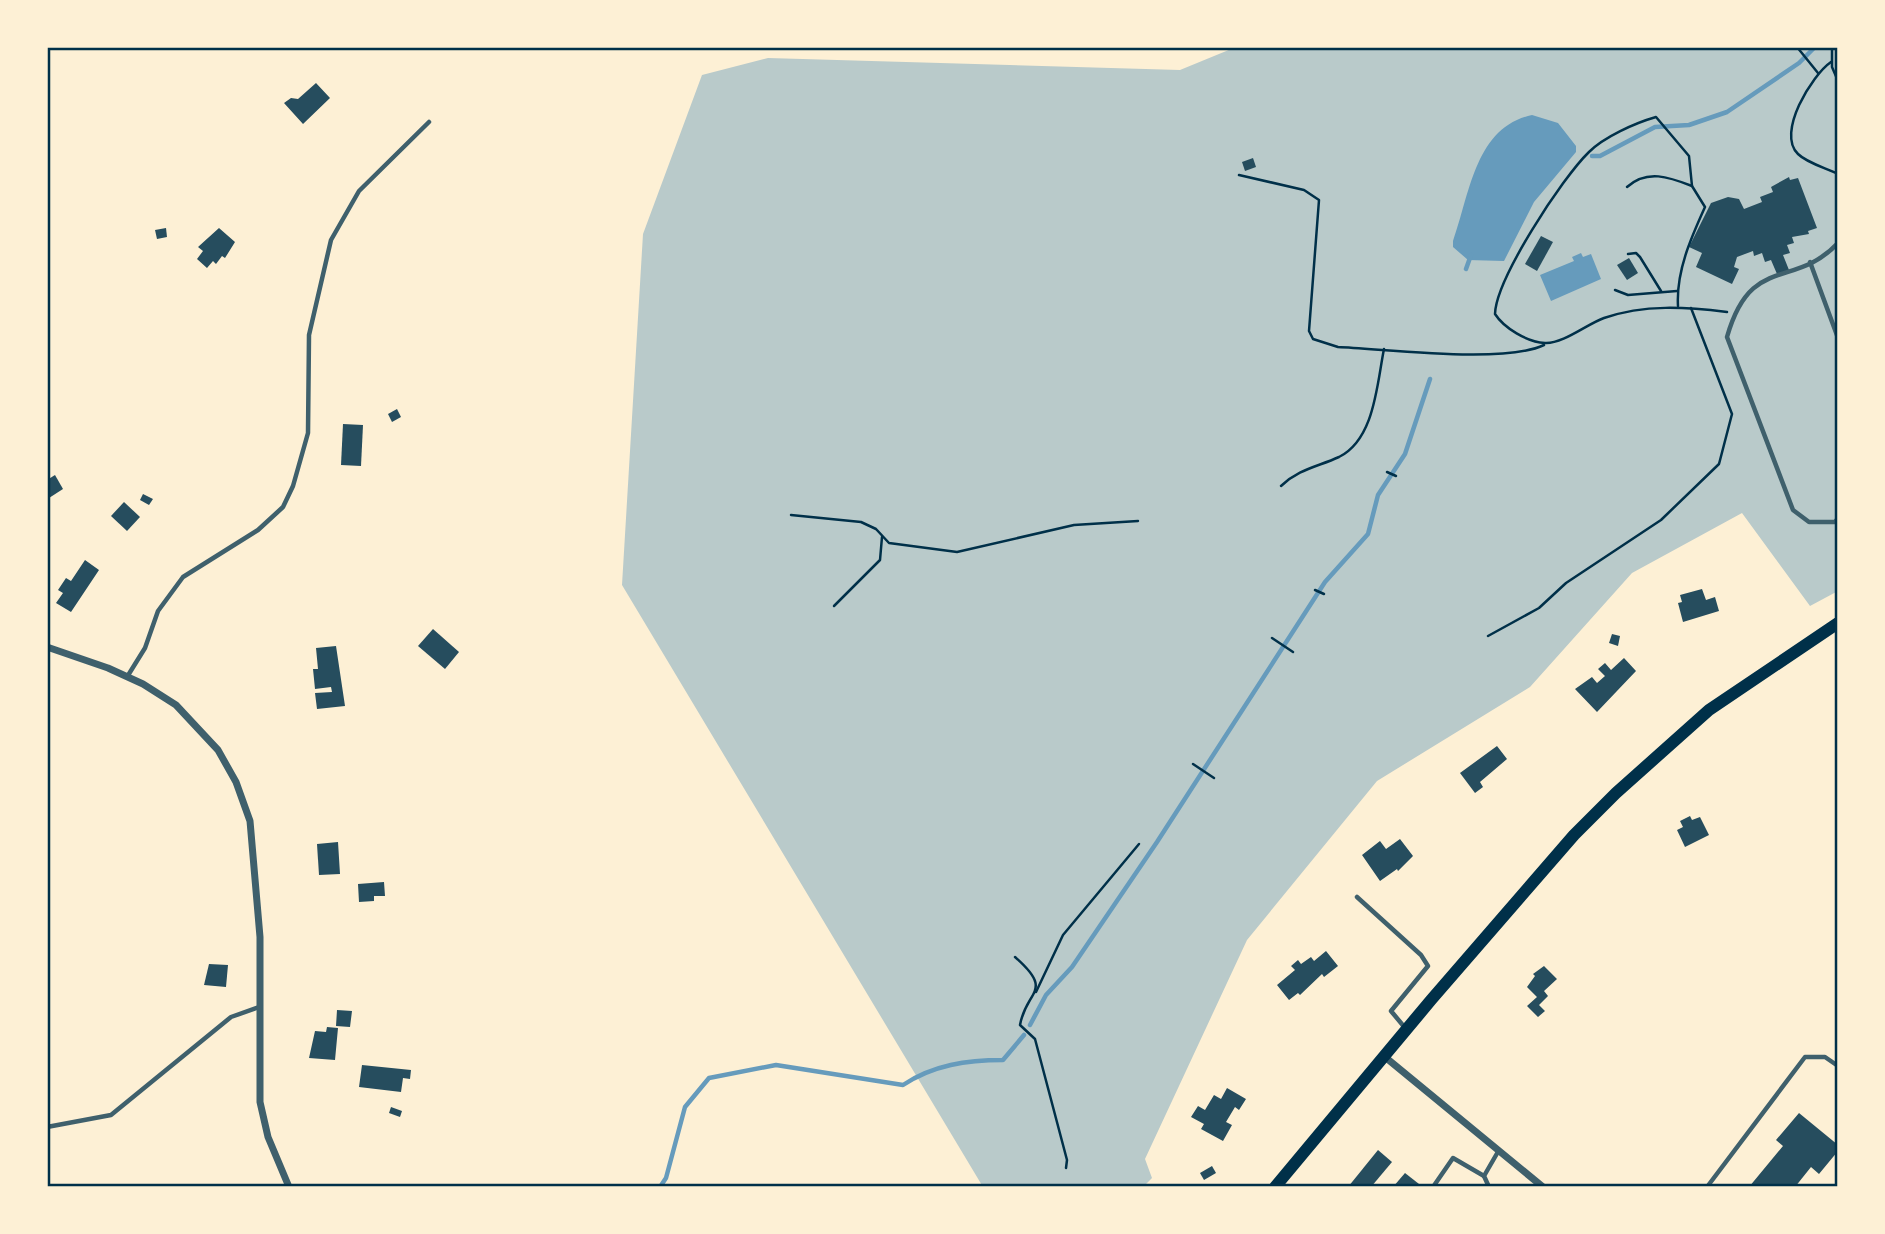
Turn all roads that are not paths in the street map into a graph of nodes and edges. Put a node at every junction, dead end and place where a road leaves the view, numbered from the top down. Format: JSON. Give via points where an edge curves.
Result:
{"nodes":[{"id":1,"x":429,"y":122,"type":"dead end"},
{"id":2,"x":1838,"y":243,"type":"edge"},
{"id":3,"x":1810,"y":262,"type":"junction"},
{"id":4,"x":1838,"y":338,"type":"edge"},
{"id":5,"x":1837,"y":522,"type":"edge"},
{"id":6,"x":1838,"y":623,"type":"edge"},
{"id":7,"x":47,"y":647,"type":"edge"},
{"id":8,"x":126,"y":678,"type":"junction"},
{"id":9,"x":1357,"y":897,"type":"dead end"},
{"id":10,"x":259,"y":1007,"type":"junction"},
{"id":11,"x":1407,"y":1030,"type":"junction"},
{"id":12,"x":1385,"y":1056,"type":"junction"},
{"id":13,"x":1838,"y":1066,"type":"edge"},
{"id":14,"x":47,"y":1127,"type":"edge"},
{"id":15,"x":1500,"y":1150,"type":"junction"},
{"id":16,"x":1485,"y":1176,"type":"junction"},
{"id":17,"x":1278,"y":1186,"type":"edge"},
{"id":18,"x":289,"y":1187,"type":"edge"},
{"id":19,"x":1433,"y":1187,"type":"edge"},
{"id":20,"x":1489,"y":1187,"type":"edge"},
{"id":21,"x":1543,"y":1187,"type":"edge"},
{"id":22,"x":1707,"y":1187,"type":"edge"}],
"edges":[{"from":1,"to":8,"type":"lane","via":[[359,191],[331,240],[309,335],[308,433],[283,507],[258,530],[183,577],[158,611],[145,648]]},
{"from":2,"to":3,"type":"lane"},
{"from":3,"to":4,"type":"lane"},
{"from":3,"to":5,"type":"lane","via":[[1756,284],[1734,313],[1727,337],[1793,510],[1809,522]]},
{"from":6,"to":11,"type":"main road","via":[[1709,710],[1616,793],[1567,843]]},
{"from":7,"to":8,"type":"street"},
{"from":8,"to":10,"type":"street","via":[[176,705],[218,750],[236,782],[250,821],[260,937]]},
{"from":9,"to":11,"type":"lane","via":[[1428,966],[1391,1011]]},
{"from":10,"to":14,"type":"lane","via":[[231,1017],[111,1115]]},
{"from":10,"to":18,"type":"street","via":[[262,1111]]},
{"from":11,"to":12,"type":"main road"},
{"from":12,"to":15,"type":"street"},
{"from":12,"to":17,"type":"main road"},
{"from":13,"to":22,"type":"lane","via":[[1825,1057],[1805,1057]]},
{"from":15,"to":16,"type":"lane"},
{"from":15,"to":21,"type":"street"},
{"from":16,"to":19,"type":"lane","via":[[1452,1158]]},
{"from":16,"to":20,"type":"lane"}]}
